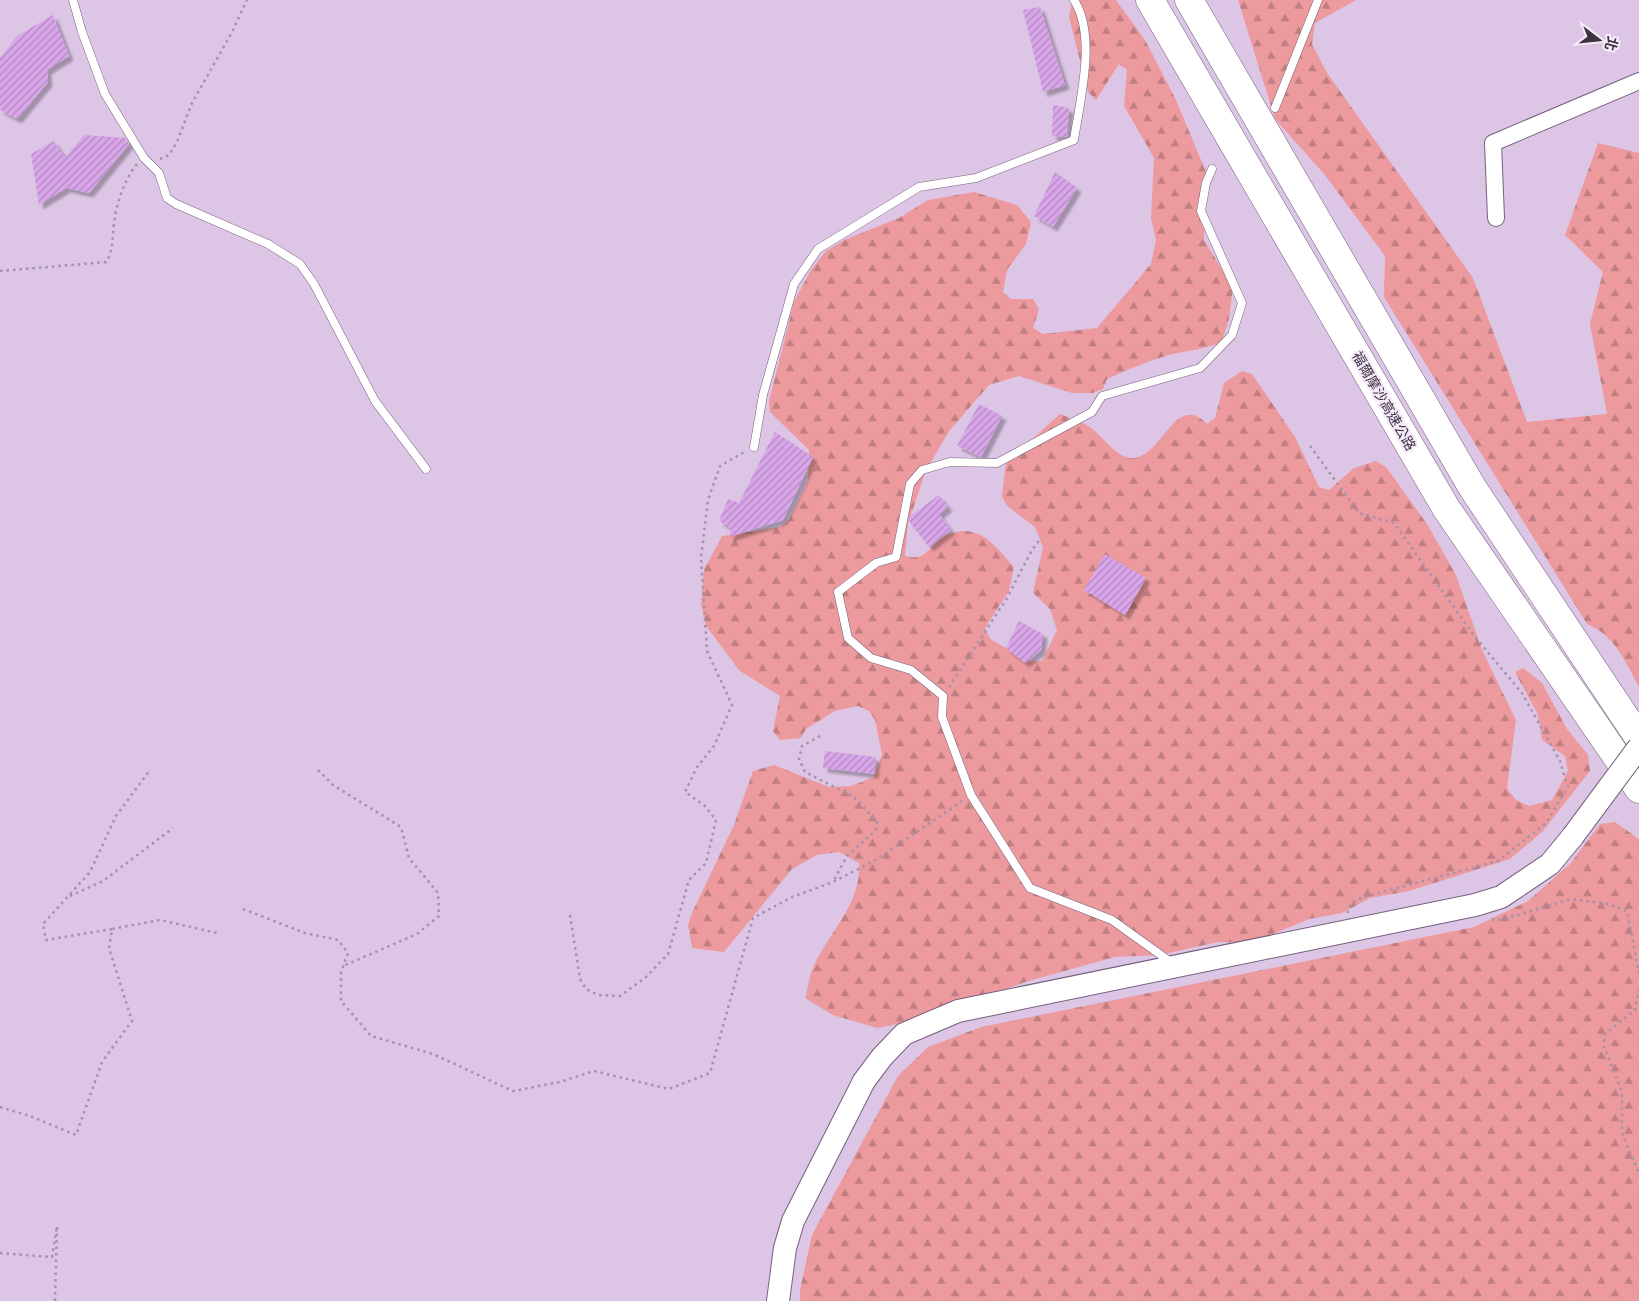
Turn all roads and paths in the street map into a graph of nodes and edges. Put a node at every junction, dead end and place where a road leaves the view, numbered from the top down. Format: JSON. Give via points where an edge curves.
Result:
{"nodes":[{"id":1,"x":73,"y":0,"type":"edge"},
{"id":2,"x":1074,"y":0,"type":"edge"},
{"id":3,"x":1150,"y":0,"type":"edge"},
{"id":4,"x":1189,"y":0,"type":"edge"},
{"id":5,"x":1318,"y":0,"type":"edge"},
{"id":6,"x":1639,"y":81,"type":"edge"},
{"id":7,"x":1275,"y":108,"type":"dead end"},
{"id":8,"x":1212,"y":169,"type":"dead end"},
{"id":9,"x":1496,"y":218,"type":"dead end"},
{"id":10,"x":1310,"y":446,"type":"dead end"},
{"id":11,"x":754,"y":447,"type":"joint"},
{"id":12,"x":426,"y":469,"type":"dead end"},
{"id":13,"x":1041,"y":538,"type":"dead end"},
{"id":14,"x":943,"y":696,"type":"junction"},
{"id":15,"x":820,"y":736,"type":"dead end"},
{"id":16,"x":1639,"y":738,"type":"edge"},
{"id":17,"x":1639,"y":747,"type":"edge"},
{"id":18,"x":150,"y":770,"type":"dead end"},
{"id":19,"x":318,"y":770,"type":"dead end"},
{"id":20,"x":1639,"y":790,"type":"edge"},
{"id":21,"x":971,"y":795,"type":"junction"},
{"id":22,"x":172,"y":828,"type":"dead end"},
{"id":23,"x":833,"y":882,"type":"junction"},
{"id":24,"x":68,"y":896,"type":"junction"},
{"id":25,"x":243,"y":909,"type":"dead end"},
{"id":26,"x":570,"y":915,"type":"dead end"},
{"id":27,"x":1483,"y":918,"type":"dead end"},
{"id":28,"x":112,"y":928,"type":"junction"},
{"id":29,"x":217,"y":933,"type":"dead end"},
{"id":30,"x":1339,"y":934,"type":"junction"},
{"id":31,"x":343,"y":966,"type":"junction"},
{"id":32,"x":1177,"y":966,"type":"junction"},
{"id":33,"x":1639,"y":974,"type":"edge"},
{"id":34,"x":1639,"y":988,"type":"edge"},
{"id":35,"x":0,"y":1107,"type":"edge"},
{"id":36,"x":1639,"y":1174,"type":"edge"},
{"id":37,"x":0,"y":1253,"type":"edge"},
{"id":38,"x":55,"y":1301,"type":"edge"},
{"id":39,"x":778,"y":1301,"type":"edge"}],
"edges":[{"from":1,"to":12,"type":"lane","via":[[104,94],[144,158],[159,173],[167,198],[268,244],[300,264],[314,284],[375,401]]},
{"from":2,"to":11,"type":"lane","via":[[1080,10],[1087,64],[1074,140],[976,178],[920,186],[818,249],[794,284],[763,395]]},
{"from":3,"to":20,"type":"highway","name":"福爾摩沙高速公路","via":[[1446,508]]},
{"from":4,"to":16,"type":"highway","via":[[1472,487]]},
{"from":5,"to":7,"type":"lane"},
{"from":6,"to":9,"type":"street","via":[[1493,143]]},
{"from":8,"to":14,"type":"lane","via":[[1200,211],[1242,303],[1232,335],[1200,368],[1102,396],[1092,412],[997,463],[950,462],[922,470],[910,484],[896,557],[876,563],[838,592],[848,638],[871,658],[911,670]]},
{"from":10,"to":30,"type":"path","via":[[1359,513],[1394,523],[1475,637],[1522,693],[1560,761],[1568,787],[1546,823],[1498,861],[1364,897],[1351,903]]},
{"from":11,"to":26,"type":"path","via":[[720,466],[708,500],[701,558],[707,650],[732,705],[714,746],[697,767],[685,792],[704,805],[716,820],[706,863],[690,880],[668,954],[646,977],[620,996],[598,995],[586,989],[580,980]]},
{"from":13,"to":14,"type":"path","via":[[1007,598]]},
{"from":14,"to":21,"type":"lane","via":[[942,717]]},
{"from":15,"to":23,"type":"path","via":[[802,746],[799,759],[805,772],[854,798],[877,822],[876,830],[847,856]]},
{"from":17,"to":30,"type":"street","bridge":true,"via":[[1550,864],[1501,897]]},
{"from":18,"to":24,"type":"path","via":[[116,816],[90,872]]},
{"from":19,"to":31,"type":"path","via":[[333,785],[401,828],[409,858],[438,893],[439,916],[417,934]]},
{"from":21,"to":23,"type":"path","via":[[874,861]]},
{"from":21,"to":32,"type":"lane","via":[[1030,888],[1112,920]]},
{"from":22,"to":24,"type":"path","via":[[103,880]]},
{"from":23,"to":31,"type":"path","via":[[792,897],[754,918],[710,1073],[669,1089],[594,1070],[560,1082],[514,1091],[433,1054],[371,1036],[341,1001]]},
{"from":24,"to":28,"type":"path","via":[[44,924],[46,940]]},
{"from":25,"to":31,"type":"path","via":[[305,933],[338,940],[348,953]]},
{"from":27,"to":33,"type":"path","via":[[1501,920],[1571,899],[1608,904],[1627,911]]},
{"from":28,"to":29,"type":"path","via":[[160,920]]},
{"from":28,"to":35,"type":"path","via":[[109,948],[132,1020],[102,1062],[76,1135]]},
{"from":30,"to":32,"type":"street"},
{"from":32,"to":39,"type":"street","via":[[958,1011],[904,1034],[864,1081],[793,1221],[785,1248]]},
{"from":34,"to":36,"type":"path","via":[[1635,1010],[1605,1034],[1604,1047],[1622,1092],[1622,1133]]},
{"from":37,"to":38,"type":"path","via":[[52,1257],[57,1226]]}]}
